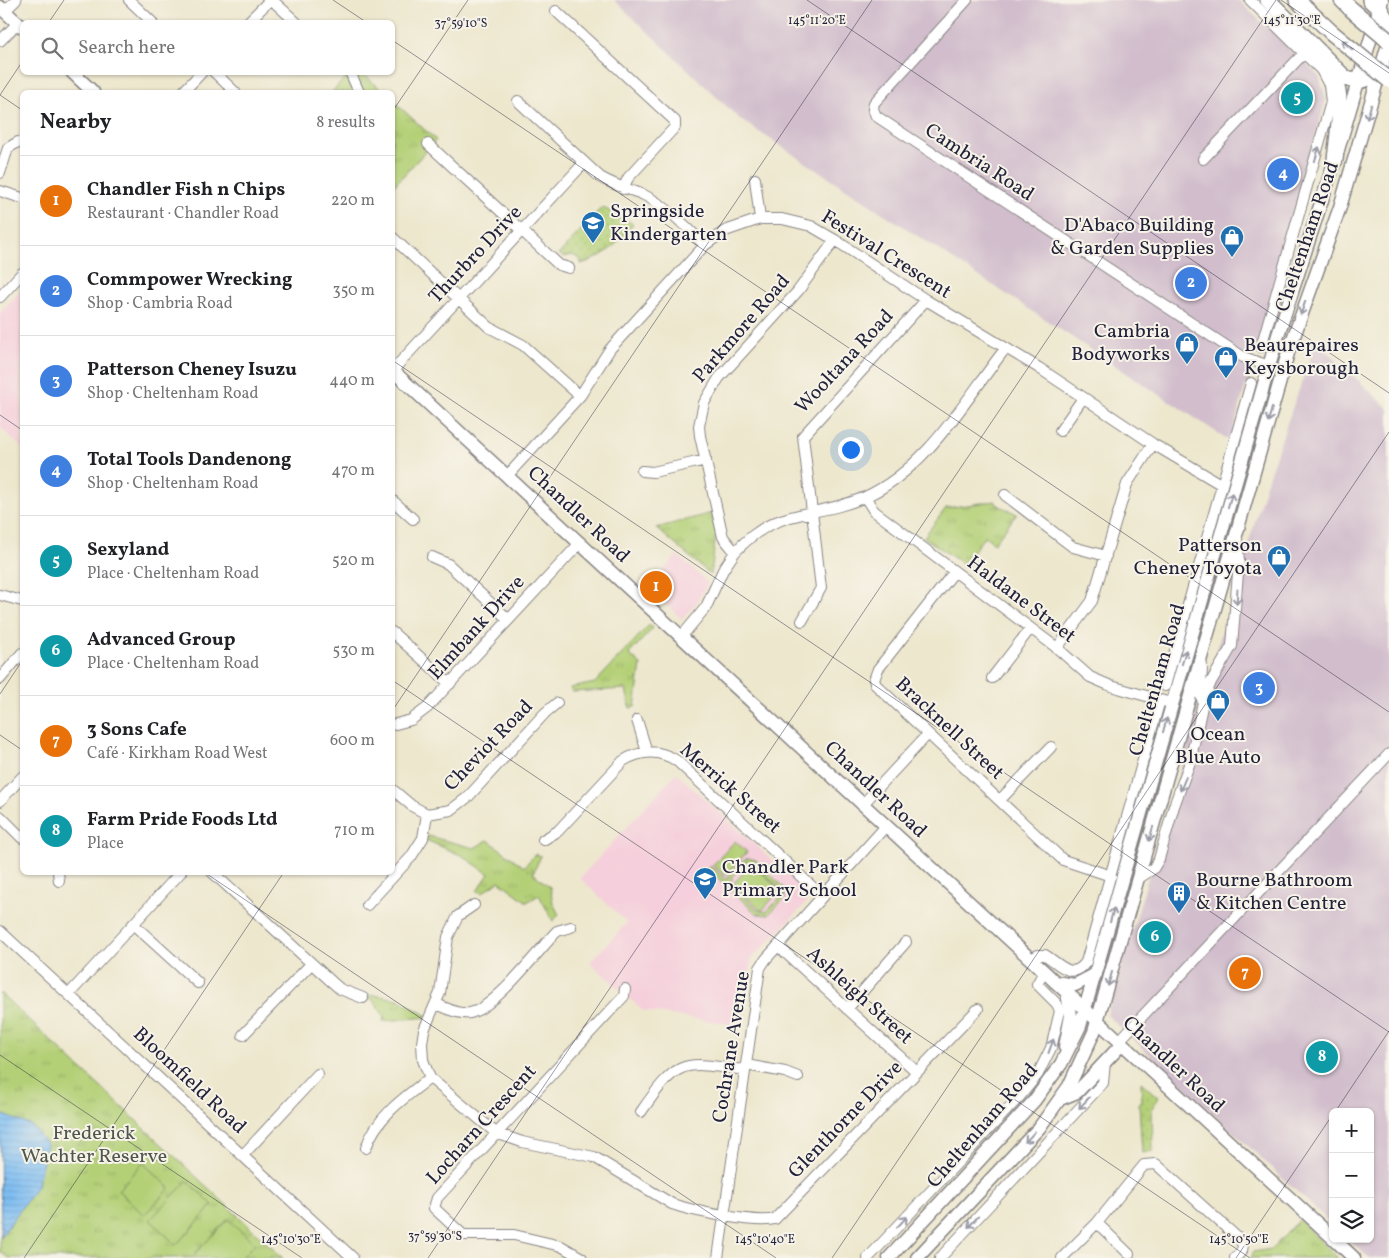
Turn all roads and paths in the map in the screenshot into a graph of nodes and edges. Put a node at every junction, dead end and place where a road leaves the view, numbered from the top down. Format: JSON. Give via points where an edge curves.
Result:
{"nodes":[{"id":1,"x":16,"y":0,"type":"edge"},
{"id":2,"x":129,"y":0,"type":"edge"},
{"id":3,"x":967,"y":0,"type":"edge"},
{"id":4,"x":1250,"y":0,"type":"edge"},
{"id":5,"x":1268,"y":0,"type":"edge"},
{"id":6,"x":1298,"y":0,"type":"edge"},
{"id":7,"x":268,"y":1,"type":"edge"},
{"id":8,"x":1377,"y":3,"type":"edge"},
{"id":9,"x":1346,"y":4,"type":"edge"},
{"id":10,"x":3,"y":9,"type":"edge"},
{"id":11,"x":556,"y":11,"type":"dead end"},
{"id":12,"x":150,"y":20,"type":"edge"},
{"id":13,"x":250,"y":20,"type":"edge"},
{"id":14,"x":293,"y":20,"type":"edge"},
{"id":15,"x":20,"y":25,"type":"edge"},
{"id":16,"x":1389,"y":25,"type":"edge"},
{"id":17,"x":1307,"y":38,"type":"junction"},
{"id":18,"x":0,"y":41,"type":"edge"},
{"id":19,"x":1389,"y":41,"type":"edge"},
{"id":20,"x":1304,"y":53,"type":"junction"},
{"id":21,"x":1382,"y":65,"type":"junction"},
{"id":22,"x":75,"y":75,"type":"edge"},
{"id":23,"x":199,"y":75,"type":"edge"},
{"id":24,"x":217,"y":75,"type":"edge"},
{"id":25,"x":351,"y":75,"type":"edge"},
{"id":26,"x":1359,"y":80,"type":"junction"},
{"id":27,"x":1389,"y":80,"type":"edge"},
{"id":28,"x":91,"y":90,"type":"edge"},
{"id":29,"x":186,"y":90,"type":"edge"},
{"id":30,"x":233,"y":90,"type":"edge"},
{"id":31,"x":358,"y":90,"type":"edge"},
{"id":32,"x":518,"y":101,"type":"dead end"},
{"id":33,"x":1338,"y":123,"type":"junction"},
{"id":34,"x":1322,"y":136,"type":"junction"},
{"id":35,"x":18,"y":142,"type":"dead end"},
{"id":36,"x":428,"y":144,"type":"dead end"},
{"id":37,"x":1203,"y":159,"type":"dead end"},
{"id":38,"x":1335,"y":160,"type":"junction"},
{"id":39,"x":584,"y":163,"type":"junction"},
{"id":40,"x":0,"y":174,"type":"edge"},
{"id":41,"x":755,"y":179,"type":"dead end"},
{"id":42,"x":623,"y":189,"type":"junction"},
{"id":43,"x":0,"y":191,"type":"edge"},
{"id":44,"x":20,"y":197,"type":"edge"},
{"id":45,"x":760,"y":219,"type":"junction"},
{"id":46,"x":522,"y":231,"type":"junction"},
{"id":47,"x":395,"y":240,"type":"edge"},
{"id":48,"x":835,"y":240,"type":"junction"},
{"id":49,"x":705,"y":245,"type":"junction"},
{"id":50,"x":570,"y":268,"type":"dead end"},
{"id":51,"x":20,"y":275,"type":"edge"},
{"id":52,"x":0,"y":297,"type":"edge"},
{"id":53,"x":458,"y":299,"type":"junction"},
{"id":54,"x":926,"y":300,"type":"junction"},
{"id":55,"x":1269,"y":319,"type":"junction"},
{"id":56,"x":1278,"y":335,"type":"junction"},
{"id":57,"x":1261,"y":347,"type":"dead end"},
{"id":58,"x":1005,"y":349,"type":"junction"},
{"id":59,"x":1269,"y":366,"type":"junction"},
{"id":60,"x":395,"y":368,"type":"edge"},
{"id":61,"x":1283,"y":369,"type":"junction"},
{"id":62,"x":395,"y":372,"type":"edge"},
{"id":63,"x":1251,"y":383,"type":"dead end"},
{"id":64,"x":580,"y":396,"type":"junction"},
{"id":65,"x":1083,"y":398,"type":"junction"},
{"id":66,"x":1255,"y":412,"type":"junction"},
{"id":67,"x":1241,"y":418,"type":"junction"},
{"id":68,"x":1060,"y":431,"type":"dead end"},
{"id":69,"x":1153,"y":444,"type":"junction"},
{"id":70,"x":706,"y":460,"type":"junction"},
{"id":71,"x":642,"y":471,"type":"dead end"},
{"id":72,"x":507,"y":476,"type":"junction"},
{"id":73,"x":1222,"y":485,"type":"junction"},
{"id":74,"x":1005,"y":495,"type":"dead end"},
{"id":75,"x":865,"y":497,"type":"junction"},
{"id":76,"x":395,"y":503,"type":"edge"},
{"id":77,"x":812,"y":512,"type":"junction"},
{"id":78,"x":412,"y":519,"type":"dead end"},
{"id":79,"x":1236,"y":530,"type":"junction"},
{"id":80,"x":580,"y":543,"type":"junction"},
{"id":81,"x":735,"y":552,"type":"junction"},
{"id":82,"x":1106,"y":556,"type":"junction"},
{"id":83,"x":432,"y":557,"type":"dead end"},
{"id":84,"x":954,"y":572,"type":"junction"},
{"id":85,"x":0,"y":595,"type":"edge"},
{"id":86,"x":20,"y":600,"type":"edge"},
{"id":87,"x":508,"y":619,"type":"junction"},
{"id":88,"x":802,"y":621,"type":"dead end"},
{"id":89,"x":1030,"y":629,"type":"junction"},
{"id":90,"x":395,"y":635,"type":"edge"},
{"id":91,"x":682,"y":636,"type":"junction"},
{"id":92,"x":1058,"y":648,"type":"junction"},
{"id":93,"x":20,"y":655,"type":"edge"},
{"id":94,"x":1201,"y":659,"type":"junction"},
{"id":95,"x":992,"y":678,"type":"dead end"},
{"id":96,"x":0,"y":679,"type":"edge"},
{"id":97,"x":450,"y":684,"type":"junction"},
{"id":98,"x":1165,"y":686,"type":"dead end"},
{"id":99,"x":1193,"y":686,"type":"junction"},
{"id":100,"x":1166,"y":702,"type":"junction"},
{"id":101,"x":1203,"y":702,"type":"junction"},
{"id":102,"x":557,"y":703,"type":"dead end"},
{"id":103,"x":637,"y":720,"type":"dead end"},
{"id":104,"x":395,"y":724,"type":"edge"},
{"id":105,"x":928,"y":734,"type":"junction"},
{"id":106,"x":1051,"y":747,"type":"dead end"},
{"id":107,"x":647,"y":752,"type":"junction"},
{"id":108,"x":1389,"y":754,"type":"edge"},
{"id":109,"x":20,"y":779,"type":"edge"},
{"id":110,"x":395,"y":792,"type":"edge"},
{"id":111,"x":1000,"y":800,"type":"junction"},
{"id":112,"x":0,"y":801,"type":"edge"},
{"id":113,"x":862,"y":804,"type":"junction"},
{"id":114,"x":427,"y":814,"type":"junction"},
{"id":115,"x":0,"y":816,"type":"edge"},
{"id":116,"x":886,"y":826,"type":"junction"},
{"id":117,"x":20,"y":836,"type":"edge"},
{"id":118,"x":543,"y":840,"type":"dead end"},
{"id":119,"x":395,"y":874,"type":"edge"},
{"id":120,"x":178,"y":875,"type":"edge"},
{"id":121,"x":215,"y":875,"type":"edge"},
{"id":122,"x":394,"y":875,"type":"edge"},
{"id":123,"x":1111,"y":876,"type":"junction"},
{"id":124,"x":1139,"y":878,"type":"junction"},
{"id":125,"x":822,"y":896,"type":"junction"},
{"id":126,"x":367,"y":905,"type":"dead end"},
{"id":127,"x":474,"y":905,"type":"dead end"},
{"id":128,"x":133,"y":924,"type":"junction"},
{"id":129,"x":572,"y":928,"type":"dead end"},
{"id":130,"x":0,"y":931,"type":"edge"},
{"id":131,"x":906,"y":942,"type":"dead end"},
{"id":132,"x":778,"y":946,"type":"junction"},
{"id":133,"x":1031,"y":959,"type":"junction"},
{"id":134,"x":311,"y":964,"type":"junction"},
{"id":135,"x":1044,"y":972,"type":"junction"},
{"id":136,"x":1096,"y":974,"type":"junction"},
{"id":137,"x":1055,"y":982,"type":"junction"},
{"id":138,"x":198,"y":983,"type":"dead end"},
{"id":139,"x":625,"y":989,"type":"dead end"},
{"id":140,"x":70,"y":993,"type":"junction"},
{"id":141,"x":1067,"y":993,"type":"junction"},
{"id":142,"x":363,"y":998,"type":"dead end"},
{"id":143,"x":436,"y":1004,"type":"junction"},
{"id":144,"x":847,"y":1009,"type":"junction"},
{"id":145,"x":978,"y":1009,"type":"dead end"},
{"id":146,"x":1085,"y":1010,"type":"junction"},
{"id":147,"x":1097,"y":1021,"type":"junction"},
{"id":148,"x":243,"y":1035,"type":"dead end"},
{"id":149,"x":1121,"y":1043,"type":"junction"},
{"id":150,"x":1105,"y":1062,"type":"junction"},
{"id":151,"x":1061,"y":1064,"type":"junction"},
{"id":152,"x":745,"y":1067,"type":"junction"},
{"id":153,"x":917,"y":1072,"type":"junction"},
{"id":154,"x":318,"y":1074,"type":"dead end"},
{"id":155,"x":798,"y":1077,"type":"dead end"},
{"id":156,"x":430,"y":1078,"type":"junction"},
{"id":157,"x":1060,"y":1099,"type":"junction"},
{"id":158,"x":641,"y":1112,"type":"dead end"},
{"id":159,"x":496,"y":1134,"type":"junction"},
{"id":160,"x":366,"y":1148,"type":"dead end"},
{"id":161,"x":243,"y":1155,"type":"junction"},
{"id":162,"x":724,"y":1215,"type":"junction"},
{"id":163,"x":1097,"y":1223,"type":"junction"},
{"id":164,"x":1329,"y":1235,"type":"edge"},
{"id":165,"x":1337,"y":1243,"type":"edge"},
{"id":166,"x":1129,"y":1254,"type":"dead end"},
{"id":167,"x":354,"y":1258,"type":"edge"},
{"id":168,"x":582,"y":1258,"type":"edge"},
{"id":169,"x":718,"y":1258,"type":"edge"},
{"id":170,"x":868,"y":1258,"type":"edge"},
{"id":171,"x":889,"y":1258,"type":"edge"},
{"id":172,"x":917,"y":1258,"type":"edge"},
{"id":173,"x":940,"y":1258,"type":"edge"},
{"id":174,"x":1062,"y":1258,"type":"edge"},
{"id":175,"x":1235,"y":1258,"type":"edge"},
{"id":176,"x":1354,"y":1258,"type":"edge"}],
"edges":[{"from":1,"to":10,"type":"street"},
{"from":2,"to":12,"type":"street"},
{"from":3,"to":59,"type":"street","name":"Cambria Road","via":[[874,103],[876,116],[1244,357]]},
{"from":4,"to":20,"type":"street"},
{"from":5,"to":17,"type":"highway"},
{"from":27,"to":6,"type":"highway","one_way":true,"bridge":true},
{"from":7,"to":13,"type":"street"},
{"from":7,"to":14,"type":"street"},
{"from":8,"to":16,"type":"highway"},
{"from":8,"to":26,"type":"main road","name":"Cheltenham Road"},
{"from":9,"to":19,"type":"highway","bridge":true},
{"from":10,"to":15,"type":"main road"},
{"from":11,"to":42,"type":"street","via":[[675,121],[675,127],[628,178]]},
{"from":15,"to":18,"type":"street"},
{"from":17,"to":26,"type":"highway","via":[[1344,77]]},
{"from":17,"to":33,"type":"highway","via":[[1335,78],[1340,99]]},
{"from":19,"to":21,"type":"main road","name":"Cheltenham Road"},
{"from":20,"to":34,"type":"street","name":"Cheltenham Road","via":[[1327,81],[1331,102]]},
{"from":20,"to":37,"type":"street"},
{"from":21,"to":26,"type":"highway","via":[[1375,75]]},
{"from":21,"to":61,"type":"main road","name":"Cheltenham Road","one_way":true,"via":[[1340,207]]},
{"from":22,"to":28,"type":"main road"},
{"from":23,"to":29,"type":"street"},
{"from":24,"to":30,"type":"street"},
{"from":25,"to":31,"type":"street"},
{"from":26,"to":38,"type":"main road","name":"Cheltenham Road"},
{"from":32,"to":39,"type":"street"},
{"from":33,"to":34,"type":"street"},
{"from":33,"to":38,"type":"highway"},
{"from":55,"to":34,"type":"street","name":"Cheltenham Road","one_way":true},
{"from":35,"to":40,"type":"street","via":[[8,148]]},
{"from":36,"to":46,"type":"street"},
{"from":38,"to":56,"type":"main road","name":"Cheltenham Road"},
{"from":39,"to":42,"type":"street","via":[[600,177]]},
{"from":39,"to":46,"type":"street","name":"Thurbro Drive"},
{"from":41,"to":45,"type":"street"},
{"from":42,"to":49,"type":"street","via":[[666,207]]},
{"from":43,"to":44,"type":"street"},
{"from":45,"to":48,"type":"street","name":"Festival Crescent","via":[[782,219],[811,226]]},
{"from":45,"to":49,"type":"street","name":"Festival Crescent","via":[[724,231]]},
{"from":46,"to":50,"type":"street","via":[[559,265]]},
{"from":46,"to":53,"type":"street","name":"Thurbro Drive"},
{"from":47,"to":53,"type":"street"},
{"from":48,"to":54,"type":"street","name":"Festival Crescent"},
{"from":48,"to":70,"type":"street","name":"Parkmore Road","via":[[798,292],[712,387],[704,403],[699,426]]},
{"from":49,"to":64,"type":"street","name":"Festival Crescent","via":[[610,349]]},
{"from":51,"to":52,"type":"street"},
{"from":53,"to":60,"type":"street","name":"Thurbro Drive"},
{"from":53,"to":64,"type":"street","via":[[489,327],[523,346]]},
{"from":54,"to":58,"type":"street","name":"Festival Crescent"},
{"from":54,"to":77,"type":"street","name":"Wooltana Road","via":[[803,436]]},
{"from":55,"to":56,"type":"street"},
{"from":55,"to":57,"type":"street","name":"Cheltenham Road"},
{"from":56,"to":59,"type":"main road","name":"Cheltenham Road"},
{"from":58,"to":65,"type":"street","name":"Festival Crescent"},
{"from":58,"to":75,"type":"street","via":[[918,462],[897,479]]},
{"from":59,"to":61,"type":"main road"},
{"from":59,"to":66,"type":"main road","name":"Cheltenham Road"},
{"from":61,"to":79,"type":"main road","name":"Cheltenham Road","one_way":true},
{"from":62,"to":72,"type":"main road","name":"Chandler Road"},
{"from":63,"to":67,"type":"street","name":"Cheltenham Road"},
{"from":64,"to":72,"type":"street","name":"Festival Crescent"},
{"from":65,"to":68,"type":"street"},
{"from":65,"to":69,"type":"street","name":"Festival Crescent"},
{"from":66,"to":67,"type":"street"},
{"from":100,"to":66,"type":"main road","name":"Cheltenham Road","one_way":true},
{"from":67,"to":73,"type":"street","name":"Cheltenham Road"},
{"from":69,"to":73,"type":"street","name":"Festival Crescent"},
{"from":69,"to":82,"type":"street","via":[[1127,484]]},
{"from":70,"to":71,"type":"street","via":[[653,472]]},
{"from":70,"to":81,"type":"street","name":"Parkmore Road","via":[[723,537]]},
{"from":72,"to":80,"type":"main road","name":"Chandler Road"},
{"from":73,"to":98,"type":"street","name":"Cheltenham Road"},
{"from":74,"to":82,"type":"street","via":[[1073,547]]},
{"from":75,"to":77,"type":"street"},
{"from":75,"to":84,"type":"street","name":"Haldane Street","via":[[874,511]]},
{"from":76,"to":78,"type":"street"},
{"from":77,"to":81,"type":"street","via":[[772,522],[759,529]]},
{"from":77,"to":88,"type":"street","name":"Wooltana Road","via":[[821,588]]},
{"from":79,"to":94,"type":"main road","name":"Cheltenham Road"},
{"from":79,"to":101,"type":"street","name":"Cheltenham Road","one_way":true,"via":[[1239,561],[1233,643]]},
{"from":80,"to":87,"type":"street","name":"Elmbank Drive"},
{"from":80,"to":91,"type":"main road","name":"Chandler Road"},
{"from":81,"to":91,"type":"street","via":[[706,607]]},
{"from":82,"to":92,"type":"street","via":[[1092,601]]},
{"from":83,"to":87,"type":"street","via":[[448,564]]},
{"from":84,"to":89,"type":"street","name":"Haldane Street"},
{"from":84,"to":105,"type":"street","name":"Bracknell Street","via":[[878,669],[874,680]]},
{"from":85,"to":86,"type":"street"},
{"from":87,"to":97,"type":"street","name":"Elmbank Drive"},
{"from":89,"to":92,"type":"street","name":"Haldane Street"},
{"from":89,"to":95,"type":"street"},
{"from":90,"to":97,"type":"street"},
{"from":91,"to":113,"type":"main road","name":"Chandler Road"},
{"from":92,"to":100,"type":"street","name":"Haldane Street","via":[[1090,677]]},
{"from":93,"to":96,"type":"street"},
{"from":94,"to":99,"type":"main road","name":"Cheltenham Road"},
{"from":94,"to":101,"type":"street","via":[[1203,675],[1199,693]]},
{"from":97,"to":104,"type":"street","name":"Elmbank Drive","via":[[411,720]]},
{"from":99,"to":100,"type":"main road","via":[[1181,701]]},
{"from":99,"to":124,"type":"main road","name":"Cheltenham Road","one_way":true},
{"from":100,"to":123,"type":"street","name":"Cheltenham Road"},
{"from":136,"to":100,"type":"main road","name":"Cheltenham Road","one_way":true},
{"from":101,"to":124,"type":"street","name":"Cheltenham Road","one_way":true,"via":[[1190,762],[1159,859],[1153,869]]},
{"from":102,"to":114,"type":"street","name":"Cheviot Road","via":[[544,712],[468,797],[451,810]]},
{"from":103,"to":107,"type":"street"},
{"from":105,"to":111,"type":"street","name":"Bracknell Street"},
{"from":105,"to":113,"type":"street"},
{"from":106,"to":111,"type":"street"},
{"from":107,"to":118,"type":"street","name":"Merrick Street","via":[[624,761],[558,831]]},
{"from":107,"to":125,"type":"street","name":"Merrick Street","via":[[657,752],[676,761]]},
{"from":108,"to":149,"type":"street"},
{"from":109,"to":112,"type":"street"},
{"from":110,"to":114,"type":"street"},
{"from":111,"to":123,"type":"street","name":"Bracknell Street","via":[[1069,863]]},
{"from":113,"to":116,"type":"main road","name":"Chandler Road"},
{"from":114,"to":119,"type":"street","via":[[423,838]]},
{"from":115,"to":117,"type":"street"},
{"from":116,"to":125,"type":"street","name":"Cochrane Avenue"},
{"from":116,"to":133,"type":"main road","name":"Chandler Road"},
{"from":120,"to":128,"type":"street"},
{"from":121,"to":134,"type":"street"},
{"from":122,"to":126,"type":"street"},
{"from":123,"to":133,"type":"street","name":"Cheltenham Road","via":[[1084,965],[1074,971],[1066,970],[1045,955]]},
{"from":124,"to":147,"type":"main road","name":"Cheltenham Road","one_way":true},
{"from":125,"to":132,"type":"street","name":"Cochrane Avenue"},
{"from":127,"to":143,"type":"street","via":[[452,925]]},
{"from":128,"to":138,"type":"street"},
{"from":128,"to":140,"type":"street"},
{"from":129,"to":143,"type":"street","via":[[557,931],[489,1005],[468,1013],[455,1012]]},
{"from":130,"to":140,"type":"street","name":"Bloomfield Road"},
{"from":131,"to":144,"type":"street"},
{"from":132,"to":144,"type":"street","name":"Ashleigh Street"},
{"from":132,"to":152,"type":"street","name":"Cochrane Avenue","via":[[760,968]]},
{"from":133,"to":135,"type":"main road","name":"Chandler Road"},
{"from":134,"to":142,"type":"street","via":[[340,988]]},
{"from":134,"to":148,"type":"street"},
{"from":135,"to":137,"type":"main road","name":"Chandler Road"},
{"from":170,"to":135,"type":"street","name":"Cheltenham Road","one_way":true,"via":[[1038,1074],[1054,1039],[1060,1011],[1037,984]]},
{"from":136,"to":137,"type":"main road","via":[[1075,985]]},
{"from":136,"to":146,"type":"main road","name":"Cheltenham Road"},
{"from":137,"to":141,"type":"main road","name":"Chandler Road"},
{"from":139,"to":159,"type":"street","name":"Locharn Crescent","via":[[624,996]]},
{"from":140,"to":161,"type":"street","name":"Bloomfield Road"},
{"from":141,"to":146,"type":"main road","name":"Chandler Road"},
{"from":141,"to":151,"type":"main road","via":[[1070,1022]]},
{"from":143,"to":156,"type":"street","via":[[424,1030],[422,1043],[423,1060]]},
{"from":144,"to":153,"type":"street","name":"Ashleigh Street"},
{"from":145,"to":153,"type":"street","name":"Glenthorne Drive"},
{"from":146,"to":147,"type":"main road","name":"Chandler Road"},
{"from":146,"to":151,"type":"main road","name":"Cheltenham Road","via":[[1074,1041]]},
{"from":147,"to":149,"type":"main road","name":"Chandler Road"},
{"from":147,"to":157,"type":"main road","name":"Cheltenham Road","via":[[1079,1066]]},
{"from":149,"to":150,"type":"main road"},
{"from":149,"to":164,"type":"main road","name":"Chandler Road"},
{"from":150,"to":157,"type":"main road","via":[[1077,1092]]},
{"from":150,"to":173,"type":"street","one_way":true,"via":[[1103,1083]]},
{"from":151,"to":171,"type":"main road","name":"Cheltenham Road","via":[[1034,1101]]},
{"from":152,"to":155,"type":"street","via":[[785,1072]]},
{"from":152,"to":158,"type":"street","via":[[695,1064],[678,1068],[660,1085]]},
{"from":152,"to":162,"type":"street","name":"Cochrane Avenue"},
{"from":153,"to":162,"type":"street","name":"Glenthorne Drive","via":[[775,1219],[768,1221]]},
{"from":154,"to":161,"type":"street"},
{"from":156,"to":159,"type":"street"},
{"from":156,"to":160,"type":"street","via":[[403,1099],[370,1134]]},
{"from":157,"to":172,"type":"main road","name":"Cheltenham Road","one_way":true,"via":[[1030,1138]]},
{"from":159,"to":162,"type":"street","via":[[594,1157],[672,1204]]},
{"from":159,"to":168,"type":"street","name":"Locharn Crescent","via":[[437,1198],[434,1208],[463,1235],[514,1235],[561,1246]]},
{"from":161,"to":167,"type":"street","name":"Bloomfield Road"},
{"from":162,"to":169,"type":"street","name":"Cochrane Avenue"},
{"from":163,"to":166,"type":"street"},
{"from":163,"to":174,"type":"street"},
{"from":163,"to":175,"type":"street","via":[[1144,1165],[1156,1164],[1240,1240],[1242,1250]]},
{"from":165,"to":176,"type":"main road","name":"Chandler Road"}]}
